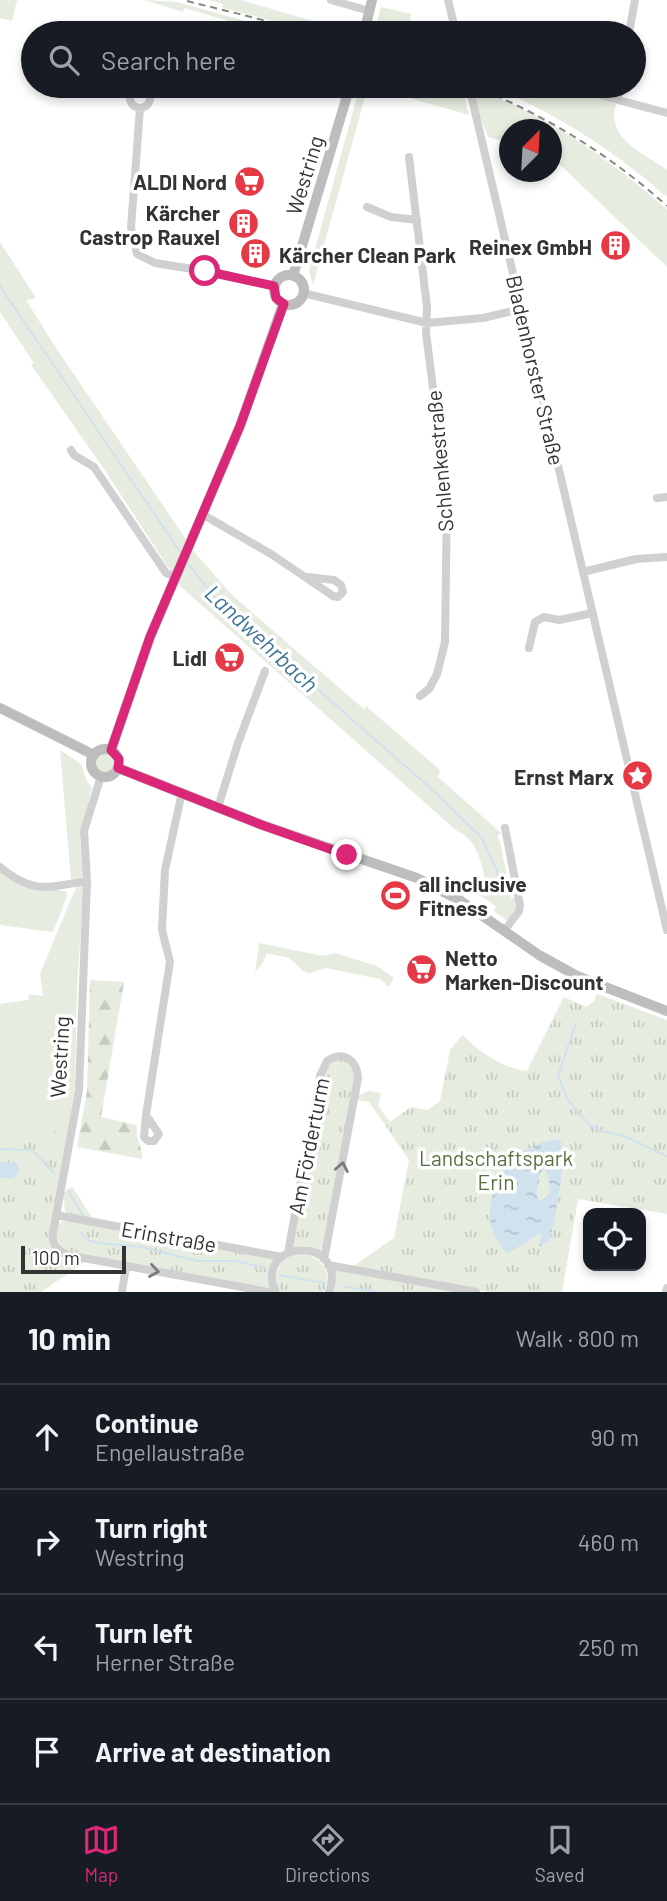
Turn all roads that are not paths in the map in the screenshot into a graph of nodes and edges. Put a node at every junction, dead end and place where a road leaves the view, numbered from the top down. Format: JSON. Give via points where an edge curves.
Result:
{"nodes":[{"id":1,"x":331,"y":0,"type":"edge"},
{"id":2,"x":448,"y":0,"type":"edge"},
{"id":3,"x":635,"y":0,"type":"edge"},
{"id":4,"x":370,"y":6,"type":"edge"},
{"id":5,"x":453,"y":21,"type":"edge"},
{"id":6,"x":631,"y":21,"type":"edge"},
{"id":7,"x":346,"y":98,"type":"edge"},
{"id":8,"x":472,"y":98,"type":"edge"},
{"id":9,"x":610,"y":98,"type":"edge"},
{"id":10,"x":618,"y":100,"type":"joint"},
{"id":11,"x":140,"y":108,"type":"dead end"},
{"id":12,"x":667,"y":113,"type":"edge"},
{"id":13,"x":409,"y":157,"type":"dead end"},
{"id":14,"x":367,"y":206,"type":"dead end"},
{"id":15,"x":417,"y":220,"type":"junction"},
{"id":16,"x":293,"y":276,"type":"junction"},
{"id":17,"x":274,"y":286,"type":"junction"},
{"id":18,"x":303,"y":293,"type":"junction"},
{"id":19,"x":284,"y":304,"type":"junction"},
{"id":20,"x":521,"y":309,"type":"junction"},
{"id":21,"x":427,"y":323,"type":"junction"},
{"id":22,"x":71,"y":450,"type":"dead end"},
{"id":23,"x":667,"y":497,"type":"edge"},
{"id":24,"x":657,"y":498,"type":"dead end"},
{"id":25,"x":202,"y":514,"type":"junction"},
{"id":26,"x":667,"y":557,"type":"edge"},
{"id":27,"x":583,"y":572,"type":"junction"},
{"id":28,"x":175,"y":575,"type":"junction"},
{"id":29,"x":308,"y":577,"type":"dead end"},
{"id":30,"x":593,"y":613,"type":"junction"},
{"id":31,"x":529,"y":648,"type":"dead end"},
{"id":32,"x":265,"y":671,"type":"dead end"},
{"id":33,"x":420,"y":696,"type":"dead end"},
{"id":34,"x":0,"y":708,"type":"edge"},
{"id":35,"x":111,"y":750,"type":"junction"},
{"id":36,"x":94,"y":755,"type":"junction"},
{"id":37,"x":118,"y":768,"type":"junction"},
{"id":38,"x":101,"y":776,"type":"junction"},
{"id":39,"x":182,"y":792,"type":"junction"},
{"id":40,"x":218,"y":807,"type":"junction"},
{"id":41,"x":505,"y":828,"type":"dead end"},
{"id":42,"x":0,"y":867,"type":"edge"},
{"id":43,"x":87,"y":881,"type":"junction"},
{"id":44,"x":505,"y":930,"type":"junction"},
{"id":45,"x":667,"y":930,"type":"edge"},
{"id":46,"x":667,"y":1011,"type":"edge"},
{"id":47,"x":146,"y":1115,"type":"dead end"},
{"id":48,"x":56,"y":1215,"type":"junction"},
{"id":49,"x":52,"y":1233,"type":"joint"},
{"id":50,"x":285,"y":1255,"type":"junction"},
{"id":51,"x":326,"y":1262,"type":"junction"},
{"id":52,"x":126,"y":1266,"type":"junction"},
{"id":53,"x":121,"y":1292,"type":"edge"},
{"id":54,"x":269,"y":1292,"type":"edge"},
{"id":55,"x":275,"y":1292,"type":"edge"},
{"id":56,"x":329,"y":1292,"type":"edge"},
{"id":57,"x":476,"y":1292,"type":"edge"}],
"edges":[{"from":1,"to":4,"type":"street"},
{"from":2,"to":5,"type":"street"},
{"from":3,"to":6,"type":"street"},
{"from":7,"to":16,"type":"main road","name":"Westring"},
{"from":8,"to":20,"type":"street","name":"Bladenhorster Straße"},
{"from":9,"to":10,"type":"street"},
{"from":10,"to":12,"type":"street"},
{"from":11,"to":17,"type":"street","via":[[131,227],[136,254],[155,263]]},
{"from":13,"to":15,"type":"street","name":"Schlenkestraße"},
{"from":14,"to":15,"type":"street","via":[[391,217]]},
{"from":15,"to":21,"type":"street","name":"Schlenkestraße"},
{"from":16,"to":17,"type":"main road","via":[[284,276]]},
{"from":16,"to":18,"type":"main road","via":[[303,284]]},
{"from":17,"to":19,"type":"main road","via":[[276,298]]},
{"from":18,"to":19,"type":"main road","via":[[295,304]]},
{"from":18,"to":21,"type":"street"},
{"from":19,"to":25,"type":"main road"},
{"from":20,"to":21,"type":"street"},
{"from":20,"to":27,"type":"street","name":"Bladenhorster Straße"},
{"from":21,"to":33,"type":"street","name":"Schlenkestraße","via":[[447,498],[445,642],[437,674]]},
{"from":22,"to":28,"type":"street","via":[[94,467],[166,573]]},
{"from":23,"to":24,"type":"street"},
{"from":25,"to":28,"type":"main road"},
{"from":25,"to":29,"type":"street"},
{"from":26,"to":27,"type":"street"},
{"from":27,"to":30,"type":"street","name":"Bladenhorster Straße"},
{"from":28,"to":35,"type":"main road"},
{"from":30,"to":31,"type":"street","via":[[559,620],[544,617],[535,622]]},
{"from":30,"to":45,"type":"street","name":"Bladenhorster Straße"},
{"from":32,"to":40,"type":"street"},
{"from":34,"to":36,"type":"main road"},
{"from":35,"to":36,"type":"main road"},
{"from":35,"to":37,"type":"main road","via":[[119,759]]},
{"from":36,"to":38,"type":"main road","via":[[92,767]]},
{"from":37,"to":38,"type":"main road","via":[[112,775]]},
{"from":37,"to":39,"type":"main road"},
{"from":38,"to":43,"type":"street","name":"Westring","via":[[84,831]]},
{"from":39,"to":40,"type":"main road"},
{"from":39,"to":47,"type":"street","via":[[165,870],[162,930],[170,962]]},
{"from":40,"to":44,"type":"main road","via":[[417,878]]},
{"from":41,"to":44,"type":"street","via":[[520,905]]},
{"from":42,"to":43,"type":"street","via":[[15,880],[33,886]]},
{"from":43,"to":48,"type":"street","name":"Westring","via":[[79,1090]]},
{"from":44,"to":46,"type":"main road","via":[[577,976]]},
{"from":48,"to":49,"type":"street","name":"Westring"},
{"from":48,"to":50,"type":"street","name":"Erinstraße"},
{"from":49,"to":52,"type":"street","name":"Erinstraße","via":[[56,1247],[67,1255]]},
{"from":50,"to":51,"type":"street","name":"Erinstraße","via":[[307,1250]]},
{"from":51,"to":50,"type":"street","name":"Am Förderturm","one_way":true,"via":[[358,1078],[354,1063],[346,1056],[327,1061],[320,1076]]},
{"from":50,"to":55,"type":"street","via":[[272,1275]]},
{"from":51,"to":56,"type":"street","via":[[332,1281]]},
{"from":51,"to":57,"type":"street"},
{"from":52,"to":53,"type":"street","name":"Erinstraße"},
{"from":52,"to":54,"type":"street","name":"Erinstraße","one_way":true}]}
